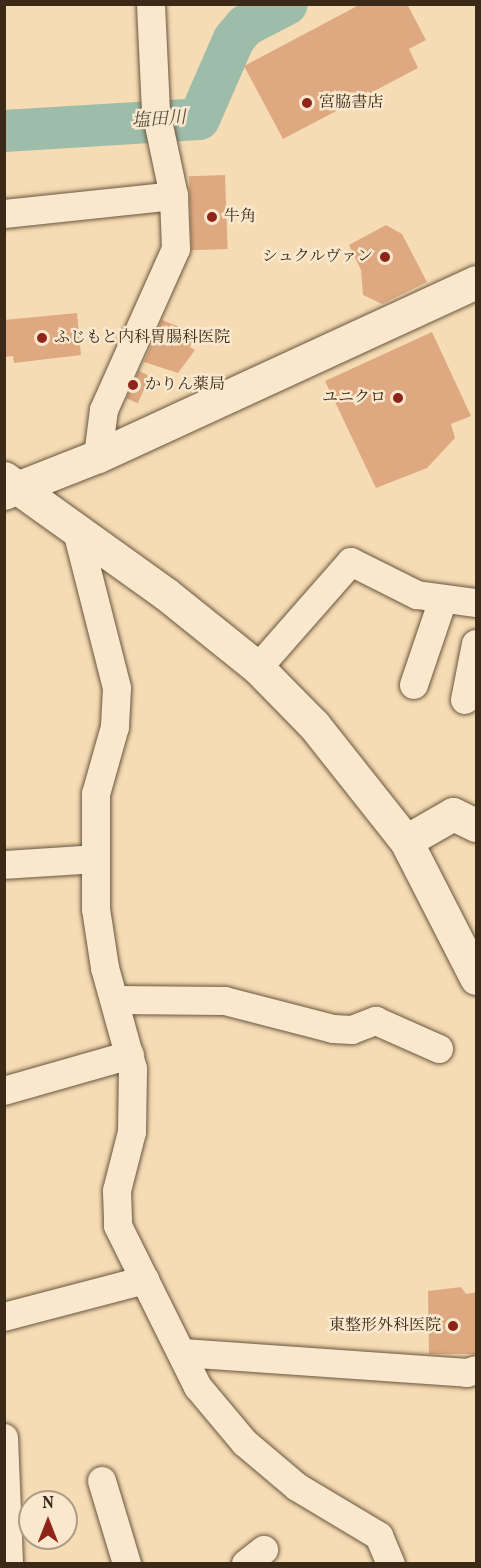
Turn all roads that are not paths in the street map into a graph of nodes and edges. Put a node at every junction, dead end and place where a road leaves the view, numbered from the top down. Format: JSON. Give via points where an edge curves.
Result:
{"nodes":[{"id":1,"x":151,"y":4,"type":"edge"},
{"id":2,"x":174,"y":196,"type":"junction"},
{"id":3,"x":4,"y":214,"type":"edge"},
{"id":4,"x":477,"y":282,"type":"edge"},
{"id":5,"x":98,"y":456,"type":"junction"},
{"id":6,"x":10,"y":486,"type":"edge"},
{"id":7,"x":77,"y":531,"type":"junction"},
{"id":8,"x":443,"y":600,"type":"junction"},
{"id":9,"x":477,"y":603,"type":"edge"},
{"id":10,"x":477,"y":644,"type":"edge"},
{"id":11,"x":258,"y":668,"type":"junction"},
{"id":12,"x":414,"y":685,"type":"dead end"},
{"id":13,"x":465,"y":700,"type":"dead end"},
{"id":14,"x":477,"y":825,"type":"edge"},
{"id":15,"x":406,"y":841,"type":"junction"},
{"id":16,"x":96,"y":858,"type":"junction"},
{"id":17,"x":4,"y":865,"type":"edge"},
{"id":18,"x":477,"y":978,"type":"edge"},
{"id":19,"x":116,"y":1000,"type":"junction"},
{"id":20,"x":439,"y":1048,"type":"dead end"},
{"id":21,"x":130,"y":1055,"type":"junction"},
{"id":22,"x":4,"y":1091,"type":"edge"},
{"id":23,"x":145,"y":1280,"type":"junction"},
{"id":24,"x":4,"y":1317,"type":"edge"},
{"id":25,"x":183,"y":1353,"type":"junction"},
{"id":26,"x":477,"y":1370,"type":"edge"},
{"id":27,"x":4,"y":1438,"type":"edge"},
{"id":28,"x":102,"y":1481,"type":"dead end"},
{"id":29,"x":9,"y":1563,"type":"edge"},
{"id":30,"x":127,"y":1563,"type":"edge"},
{"id":31,"x":391,"y":1563,"type":"edge"}],
"edges":[{"from":1,"to":2,"type":"street","via":[[157,119]]},
{"from":2,"to":3,"type":"street"},
{"from":2,"to":5,"type":"street","via":[[176,249],[104,410]]},
{"from":4,"to":5,"type":"street"},
{"from":5,"to":6,"type":"street"},
{"from":6,"to":7,"type":"street"},
{"from":7,"to":11,"type":"street"},
{"from":7,"to":16,"type":"street","via":[[117,688],[115,727],[96,794]]},
{"from":8,"to":9,"type":"street"},
{"from":8,"to":11,"type":"street","via":[[417,595],[351,562]]},
{"from":8,"to":12,"type":"street"},
{"from":10,"to":13,"type":"street"},
{"from":11,"to":15,"type":"street","via":[[359,776]]},
{"from":14,"to":15,"type":"street","via":[[453,814]]},
{"from":15,"to":18,"type":"street"},
{"from":16,"to":17,"type":"street"},
{"from":16,"to":19,"type":"street","via":[[99,941]]},
{"from":19,"to":20,"type":"street","via":[[225,1001],[333,1029],[352,1030],[376,1021]]},
{"from":19,"to":21,"type":"street"},
{"from":21,"to":22,"type":"street"},
{"from":21,"to":23,"type":"street","via":[[132,1132],[117,1191],[118,1226]]},
{"from":23,"to":24,"type":"street"},
{"from":23,"to":25,"type":"street"},
{"from":25,"to":26,"type":"street","via":[[467,1373]]},
{"from":25,"to":31,"type":"street","via":[[198,1388],[245,1443],[297,1487],[379,1536]]},
{"from":27,"to":29,"type":"street"},
{"from":28,"to":30,"type":"street"}]}
